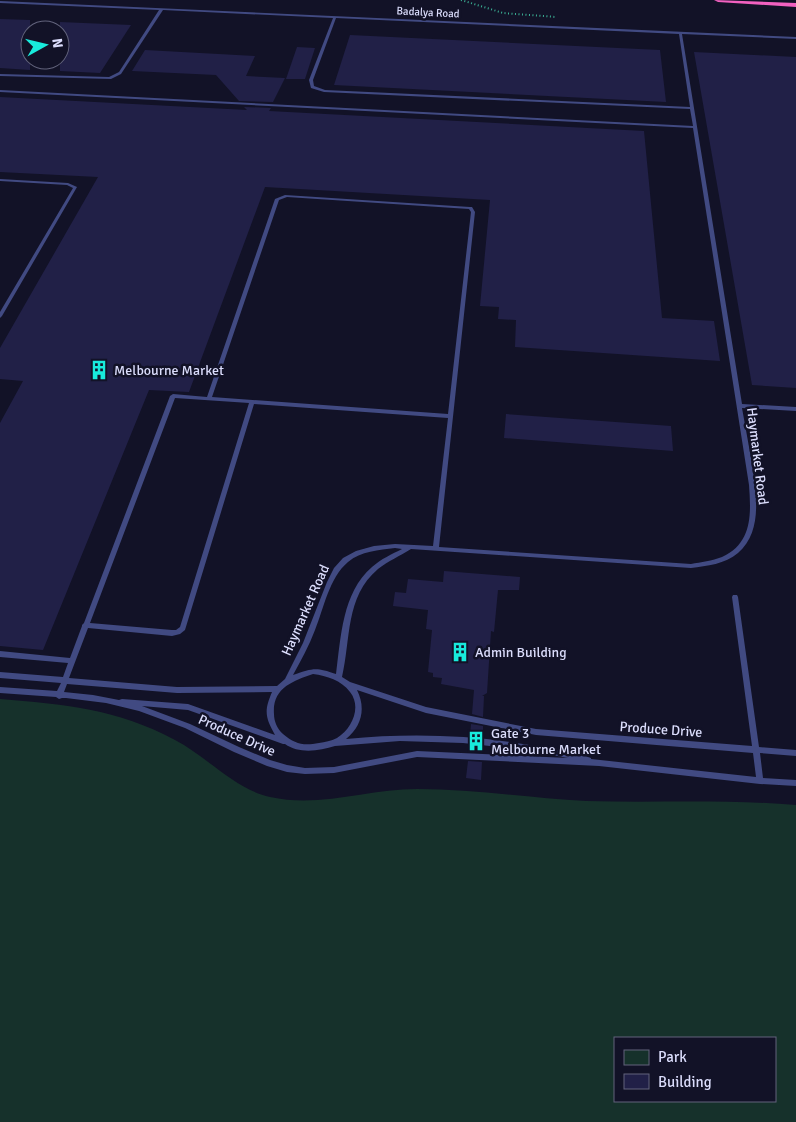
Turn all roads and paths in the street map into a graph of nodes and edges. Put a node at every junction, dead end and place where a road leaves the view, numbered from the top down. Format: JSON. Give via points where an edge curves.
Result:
{"nodes":[{"id":1,"x":718,"y":0,"type":"edge"},
{"id":2,"x":0,"y":2,"type":"edge"},
{"id":3,"x":796,"y":5,"type":"edge"},
{"id":4,"x":162,"y":9,"type":"junction"},
{"id":5,"x":335,"y":17,"type":"junction"},
{"id":6,"x":680,"y":32,"type":"junction"},
{"id":7,"x":796,"y":38,"type":"edge"},
{"id":8,"x":0,"y":75,"type":"edge"},
{"id":9,"x":0,"y":91,"type":"edge"},
{"id":10,"x":692,"y":108,"type":"junction"},
{"id":11,"x":695,"y":127,"type":"junction"},
{"id":12,"x":0,"y":180,"type":"edge"},
{"id":13,"x":0,"y":316,"type":"edge"},
{"id":14,"x":209,"y":399,"type":"junction"},
{"id":15,"x":252,"y":402,"type":"junction"},
{"id":16,"x":739,"y":406,"type":"junction"},
{"id":17,"x":796,"y":409,"type":"edge"},
{"id":18,"x":450,"y":416,"type":"junction"},
{"id":19,"x":436,"y":547,"type":"junction"},
{"id":20,"x":409,"y":548,"type":"junction"},
{"id":21,"x":735,"y":596,"type":"dead end"},
{"id":22,"x":86,"y":625,"type":"junction"},
{"id":23,"x":0,"y":654,"type":"edge"},
{"id":24,"x":72,"y":661,"type":"junction"},
{"id":25,"x":0,"y":675,"type":"edge"},
{"id":26,"x":339,"y":676,"type":"junction"},
{"id":27,"x":288,"y":679,"type":"junction"},
{"id":28,"x":64,"y":681,"type":"junction"},
{"id":29,"x":350,"y":685,"type":"junction"},
{"id":30,"x":277,"y":688,"type":"junction"},
{"id":31,"x":0,"y":690,"type":"edge"},
{"id":32,"x":59,"y":696,"type":"junction"},
{"id":33,"x":106,"y":700,"type":"junction"},
{"id":34,"x":336,"y":742,"type":"junction"},
{"id":35,"x":291,"y":744,"type":"junction"},
{"id":36,"x":755,"y":749,"type":"junction"},
{"id":37,"x":796,"y":752,"type":"edge"},
{"id":38,"x":599,"y":763,"type":"junction"},
{"id":39,"x":760,"y":781,"type":"junction"},
{"id":40,"x":796,"y":783,"type":"edge"}],
"edges":[{"from":1,"to":3,"type":"highway"},
{"from":2,"to":4,"type":"lane","name":"Badalya Road"},
{"from":4,"to":5,"type":"lane","name":"Badalya Road"},
{"from":4,"to":8,"type":"lane","via":[[120,73],[110,78]]},
{"from":5,"to":6,"type":"lane","name":"Badalya Road"},
{"from":5,"to":10,"type":"lane","via":[[311,80],[312,87],[325,91]]},
{"from":6,"to":7,"type":"lane","name":"Badalya Road"},
{"from":6,"to":10,"type":"lane","name":"Haymarket Road"},
{"from":9,"to":11,"type":"lane"},
{"from":10,"to":11,"type":"lane","name":"Haymarket Road"},
{"from":11,"to":16,"type":"lane","name":"Haymarket Road"},
{"from":12,"to":13,"type":"lane","via":[[71,184],[75,188]]},
{"from":14,"to":15,"type":"lane"},
{"from":14,"to":18,"type":"lane","via":[[277,199],[286,196],[464,207],[473,212]]},
{"from":14,"to":22,"type":"lane","via":[[173,396]]},
{"from":15,"to":18,"type":"lane"},
{"from":15,"to":22,"type":"lane","via":[[183,628],[172,632]]},
{"from":16,"to":17,"type":"lane"},
{"from":16,"to":19,"type":"lane","name":"Haymarket Road","via":[[754,503],[746,542],[731,556],[691,566]]},
{"from":18,"to":19,"type":"lane"},
{"from":19,"to":20,"type":"lane","name":"Haymarket Road"},
{"from":20,"to":26,"type":"lane","name":"Haymarket Road","via":[[384,561],[368,574],[358,589],[348,619]]},
{"from":20,"to":27,"type":"lane","name":"Haymarket Road","via":[[381,546],[357,553],[339,564]]},
{"from":21,"to":36,"type":"lane"},
{"from":22,"to":24,"type":"lane"},
{"from":23,"to":24,"type":"lane"},
{"from":24,"to":28,"type":"lane"},
{"from":25,"to":28,"type":"lane"},
{"from":26,"to":27,"type":"lane","via":[[313,671]]},
{"from":26,"to":29,"type":"lane"},
{"from":27,"to":30,"type":"lane"},
{"from":28,"to":30,"type":"lane","via":[[177,690]]},
{"from":28,"to":32,"type":"lane"},
{"from":29,"to":34,"type":"lane","via":[[357,696],[356,722],[348,734]]},
{"from":29,"to":36,"type":"lane","name":"Produce Drive","via":[[426,710],[536,732]]},
{"from":30,"to":35,"type":"lane","via":[[270,700],[272,725],[279,736]]},
{"from":31,"to":32,"type":"lane","name":"Produce Drive"},
{"from":32,"to":33,"type":"lane","name":"Produce Drive"},
{"from":33,"to":35,"type":"lane","name":"Produce Drive","via":[[188,708]]},
{"from":33,"to":38,"type":"lane","name":"Produce Drive","via":[[172,720],[282,768],[306,771],[355,768],[392,757],[417,754]]},
{"from":34,"to":35,"type":"lane","via":[[321,748]]},
{"from":34,"to":38,"type":"lane","name":"Produce Drive","via":[[421,736],[512,744]]},
{"from":36,"to":37,"type":"lane","name":"Produce Drive"},
{"from":36,"to":39,"type":"lane"},
{"from":38,"to":39,"type":"lane","name":"Produce Drive"},
{"from":39,"to":40,"type":"lane","name":"Produce Drive"}]}
